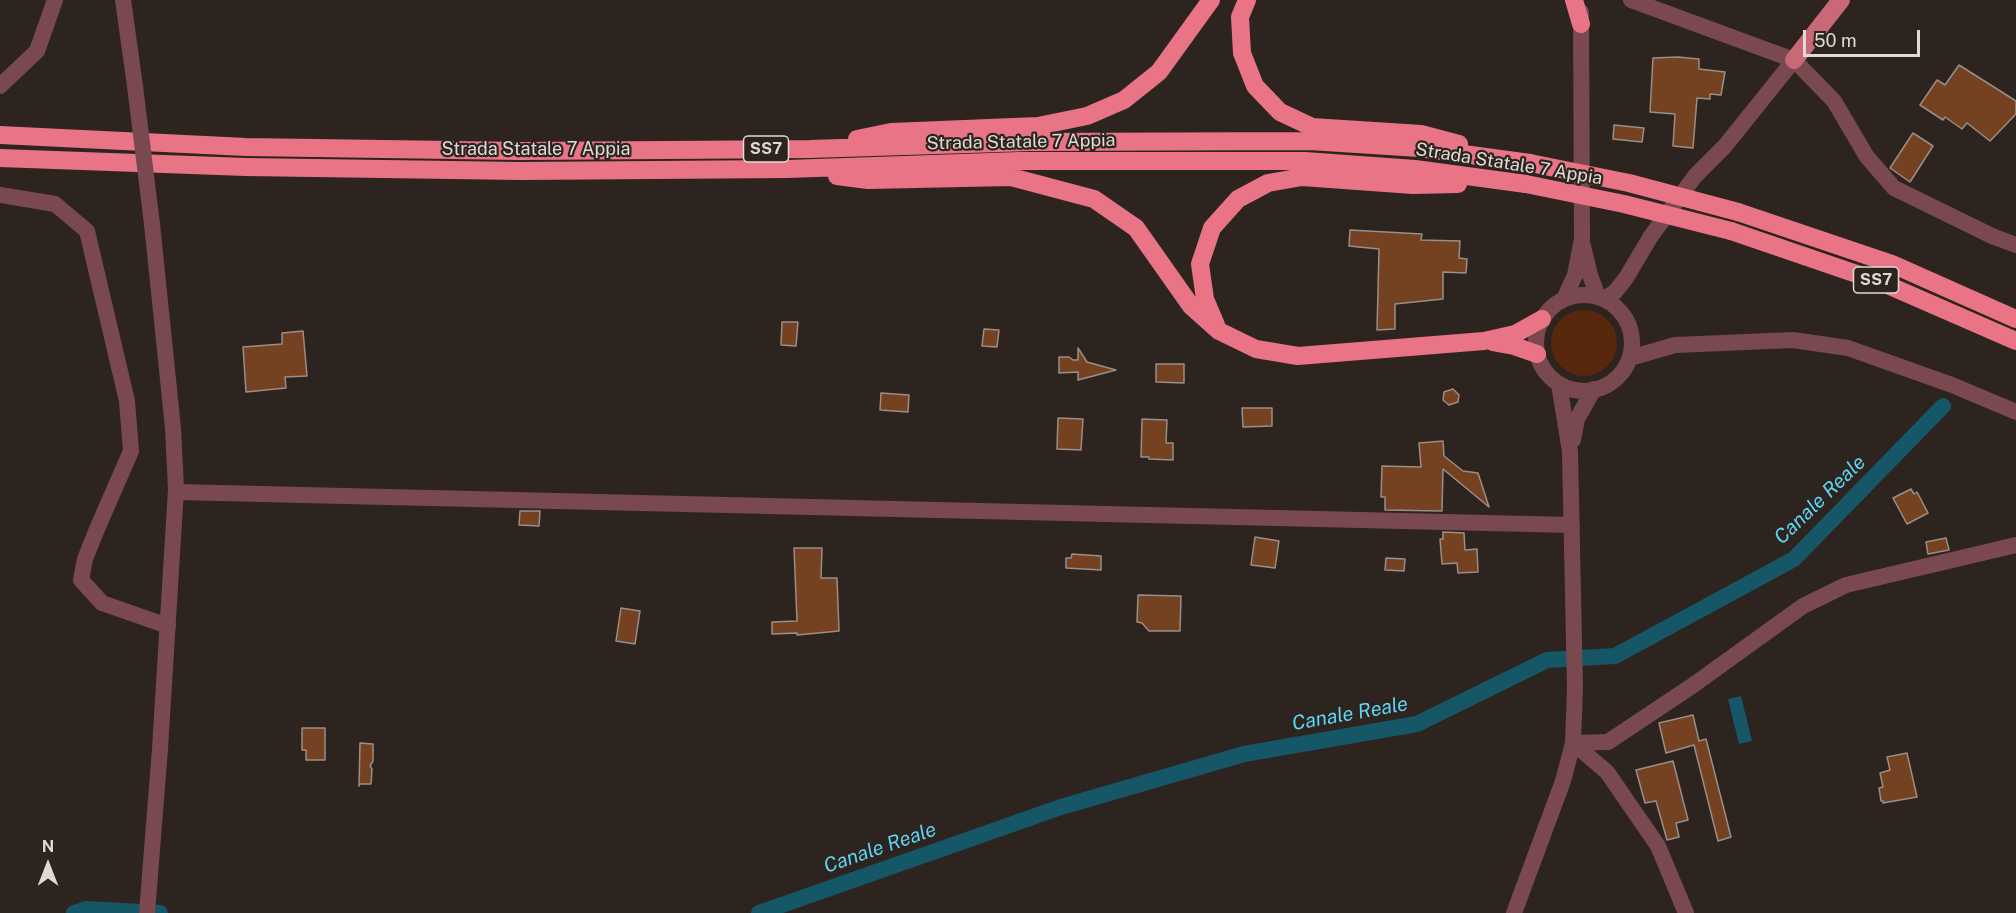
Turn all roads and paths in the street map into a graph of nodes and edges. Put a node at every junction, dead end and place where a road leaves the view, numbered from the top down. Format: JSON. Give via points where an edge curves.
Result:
{"nodes":[{"id":1,"x":56,"y":0,"type":"edge"},
{"id":2,"x":123,"y":0,"type":"edge"},
{"id":3,"x":1211,"y":0,"type":"edge"},
{"id":4,"x":1247,"y":0,"type":"edge"},
{"id":5,"x":1574,"y":0,"type":"edge"},
{"id":6,"x":1581,"y":0,"type":"edge"},
{"id":7,"x":1631,"y":0,"type":"edge"},
{"id":8,"x":1841,"y":0,"type":"edge"},
{"id":9,"x":1581,"y":24,"type":"junction"},
{"id":10,"x":1794,"y":60,"type":"junction"},
{"id":11,"x":0,"y":86,"type":"edge"},
{"id":12,"x":0,"y":135,"type":"edge"},
{"id":13,"x":810,"y":149,"type":"junction"},
{"id":14,"x":0,"y":158,"type":"edge"},
{"id":15,"x":1530,"y":163,"type":"junction"},
{"id":16,"x":787,"y":169,"type":"junction"},
{"id":17,"x":1526,"y":184,"type":"junction"},
{"id":18,"x":0,"y":195,"type":"edge"},
{"id":19,"x":1582,"y":239,"type":"junction"},
{"id":20,"x":2016,"y":245,"type":"edge"},
{"id":21,"x":1626,"y":278,"type":"junction"},
{"id":22,"x":1601,"y":298,"type":"junction"},
{"id":23,"x":1564,"y":299,"type":"junction"},
{"id":24,"x":1624,"y":317,"type":"junction"},
{"id":25,"x":1542,"y":319,"type":"junction"},
{"id":26,"x":2016,"y":319,"type":"edge"},
{"id":27,"x":1219,"y":331,"type":"junction"},
{"id":28,"x":1484,"y":341,"type":"junction"},
{"id":29,"x":2016,"y":341,"type":"edge"},
{"id":30,"x":1675,"y":345,"type":"junction"},
{"id":31,"x":1537,"y":354,"type":"junction"},
{"id":32,"x":1629,"y":358,"type":"junction"},
{"id":33,"x":1559,"y":384,"type":"junction"},
{"id":34,"x":1594,"y":389,"type":"junction"},
{"id":35,"x":2016,"y":412,"type":"edge"},
{"id":36,"x":1570,"y":452,"type":"junction"},
{"id":37,"x":176,"y":492,"type":"junction"},
{"id":38,"x":1572,"y":525,"type":"junction"},
{"id":39,"x":2016,"y":545,"type":"edge"},
{"id":40,"x":168,"y":626,"type":"junction"},
{"id":41,"x":1573,"y":743,"type":"junction"},
{"id":42,"x":147,"y":913,"type":"edge"},
{"id":43,"x":1514,"y":913,"type":"edge"},
{"id":44,"x":1686,"y":913,"type":"edge"}],
"edges":[{"from":1,"to":11,"type":"street","via":[[37,51]]},
{"from":2,"to":37,"type":"street","bridge":true,"via":[[152,224]]},
{"from":3,"to":13,"type":"highway","via":[[1159,72],[1124,100],[1087,116],[1038,126],[891,132]]},
{"from":4,"to":15,"type":"highway","via":[[1240,17],[1242,54],[1255,86],[1280,112],[1312,127],[1421,134]]},
{"from":5,"to":9,"type":"highway"},
{"from":6,"to":9,"type":"street"},
{"from":7,"to":10,"type":"street"},
{"from":8,"to":10,"type":"main road"},
{"from":9,"to":19,"type":"street"},
{"from":10,"to":20,"type":"street","via":[[1834,101],[1867,157],[1894,188]]},
{"from":10,"to":21,"type":"street","via":[[1725,146],[1695,176]]},
{"from":12,"to":13,"type":"highway","name":"Strada Statale 7 Appia","number":"SS7","via":[[246,147],[520,151]]},
{"from":13,"to":15,"type":"highway","name":"Strada Statale 7 Appia","number":"SS7","via":[[1029,142],[1310,141],[1419,148]]},
{"from":14,"to":16,"type":"highway","name":"Strada Statale 7 Appia","number":"SS7","via":[[520,171]]},
{"from":15,"to":26,"type":"highway","name":"Strada Statale 7 Appia","number":"SS7","bridge":true,"via":[[1629,183],[1738,212],[1892,264]]},
{"from":16,"to":17,"type":"highway","name":"Strada Statale 7 Appia","number":"SS7","via":[[1020,161],[1305,161],[1415,169]]},
{"from":16,"to":27,"type":"highway","via":[[868,180],[1011,177],[1094,199],[1136,228],[1191,306]]},
{"from":17,"to":27,"type":"highway","via":[[1413,185],[1302,177],[1268,183],[1238,199],[1212,228],[1200,264],[1205,299]]},
{"from":17,"to":29,"type":"highway","name":"Strada Statale 7 Appia","number":"SS7","bridge":true,"via":[[1731,231],[1883,283]]},
{"from":18,"to":40,"type":"street","via":[[55,204],[87,231],[127,401],[131,451],[85,559],[81,580],[102,603]]},
{"from":19,"to":22,"type":"street","via":[[1590,275]]},
{"from":19,"to":23,"type":"street","via":[[1575,275]]},
{"from":21,"to":22,"type":"street","via":[[1616,292]]},
{"from":21,"to":24,"type":"street"},
{"from":22,"to":23,"type":"street","via":[[1586,295]]},
{"from":22,"to":24,"type":"street"},
{"from":23,"to":25,"type":"street"},
{"from":24,"to":30,"type":"street","via":[[1649,340]]},
{"from":24,"to":32,"type":"street","via":[[1632,346]]},
{"from":25,"to":28,"type":"highway","via":[[1515,333]]},
{"from":25,"to":31,"type":"street","via":[[1537,330]]},
{"from":27,"to":28,"type":"highway","via":[[1256,349],[1298,356]]},
{"from":28,"to":31,"type":"highway"},
{"from":30,"to":32,"type":"street"},
{"from":30,"to":35,"type":"street","via":[[1793,340],[1848,348],[1952,384]]},
{"from":31,"to":33,"type":"street","via":[[1549,376]]},
{"from":32,"to":34,"type":"street","via":[[1622,372]]},
{"from":33,"to":34,"type":"street","via":[[1570,389]]},
{"from":33,"to":36,"type":"street"},
{"from":34,"to":36,"type":"street","via":[[1577,419]]},
{"from":36,"to":38,"type":"street"},
{"from":37,"to":38,"type":"street"},
{"from":37,"to":40,"type":"street"},
{"from":38,"to":41,"type":"street"},
{"from":39,"to":41,"type":"street","via":[[1846,585],[1803,606],[1608,742]]},
{"from":40,"to":42,"type":"street"},
{"from":41,"to":43,"type":"street","via":[[1563,781]]},
{"from":41,"to":44,"type":"street","via":[[1607,772],[1658,846]]}]}
